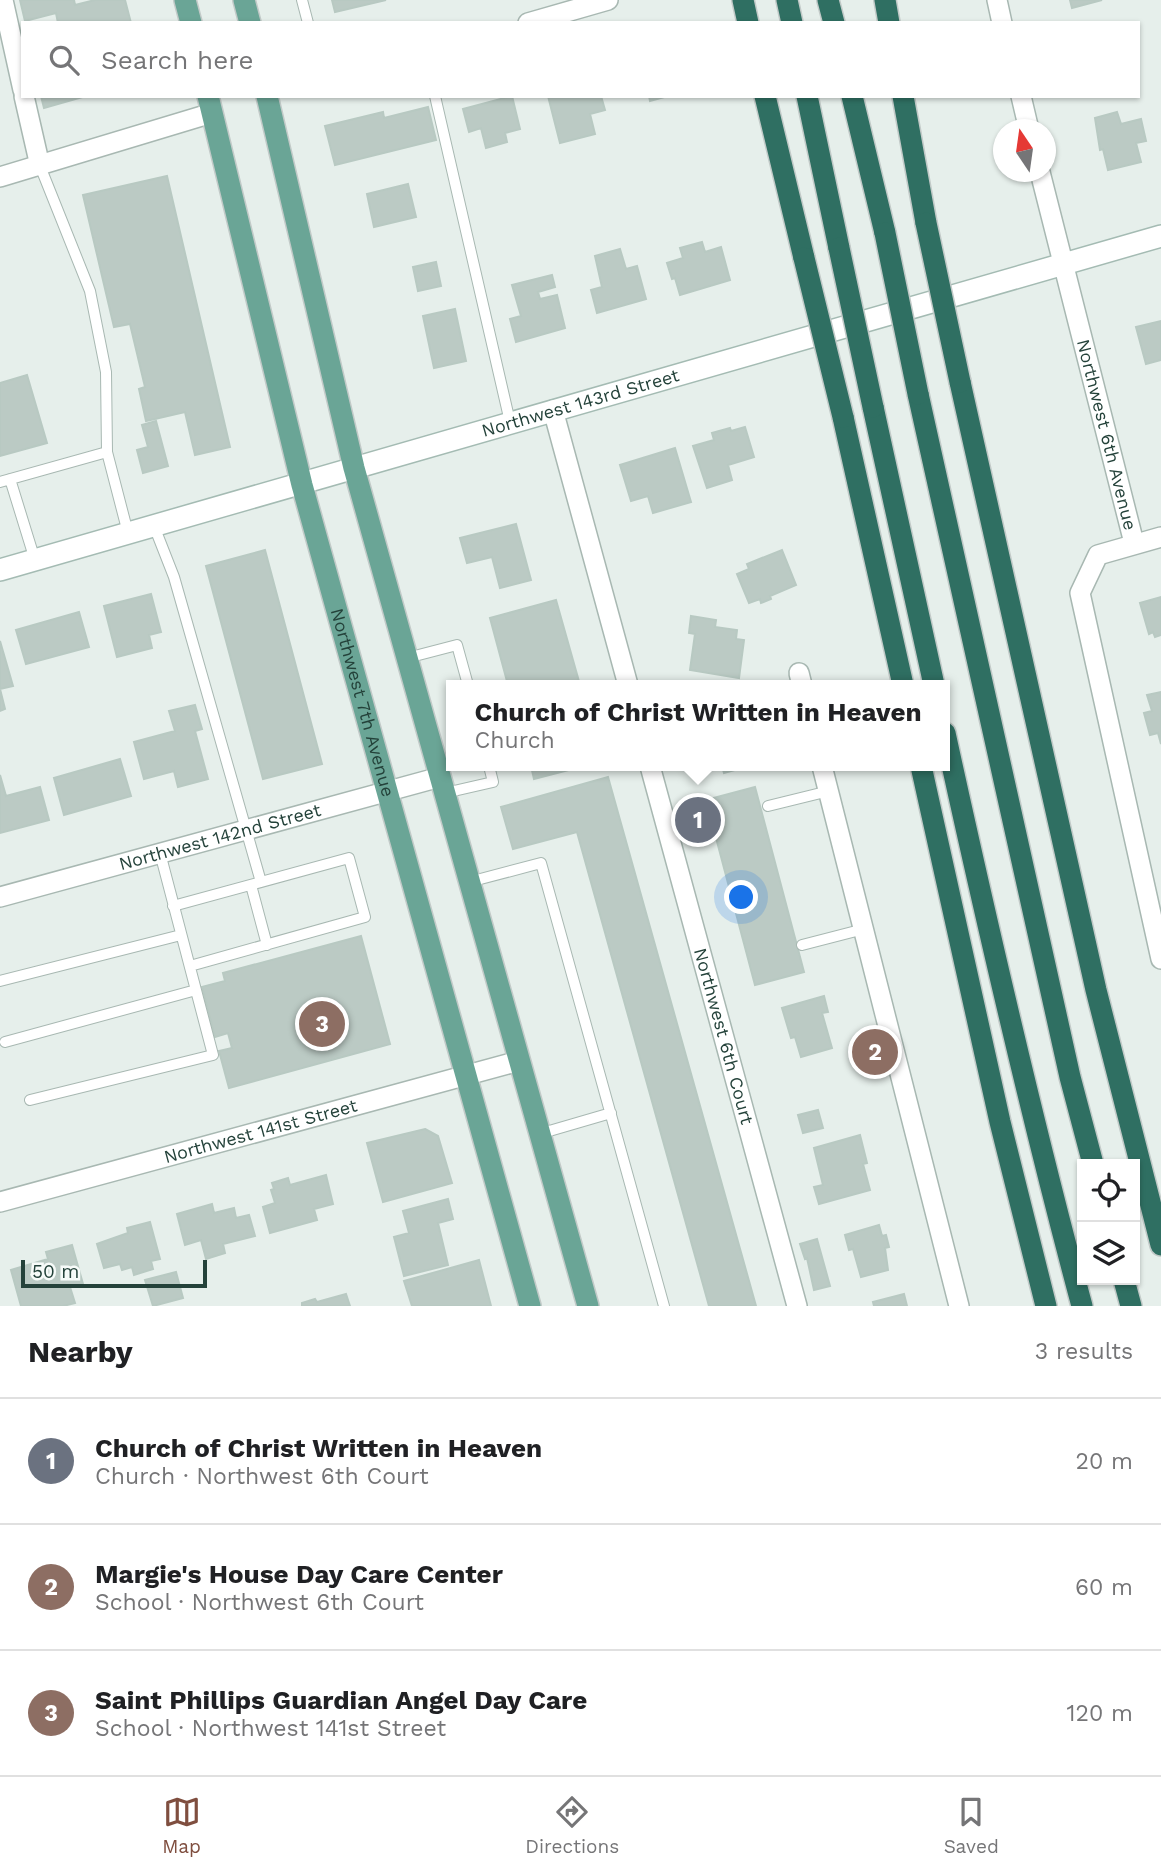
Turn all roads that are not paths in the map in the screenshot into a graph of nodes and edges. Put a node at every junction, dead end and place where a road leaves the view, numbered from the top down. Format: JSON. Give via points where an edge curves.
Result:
{"nodes":[{"id":1,"x":2,"y":0,"type":"edge"},
{"id":2,"x":185,"y":0,"type":"edge"},
{"id":3,"x":244,"y":0,"type":"edge"},
{"id":4,"x":302,"y":0,"type":"edge"},
{"id":5,"x":608,"y":0,"type":"edge"},
{"id":6,"x":743,"y":0,"type":"edge"},
{"id":7,"x":787,"y":0,"type":"edge"},
{"id":8,"x":828,"y":0,"type":"edge"},
{"id":9,"x":885,"y":0,"type":"edge"},
{"id":10,"x":996,"y":0,"type":"edge"},
{"id":11,"x":190,"y":21,"type":"edge"},
{"id":12,"x":249,"y":21,"type":"edge"},
{"id":13,"x":307,"y":21,"type":"edge"},
{"id":14,"x":535,"y":21,"type":"edge"},
{"id":15,"x":748,"y":21,"type":"edge"},
{"id":16,"x":792,"y":21,"type":"edge"},
{"id":17,"x":833,"y":21,"type":"edge"},
{"id":18,"x":889,"y":21,"type":"edge"},
{"id":19,"x":1001,"y":21,"type":"edge"},
{"id":20,"x":21,"y":81,"type":"edge"},
{"id":21,"x":24,"y":98,"type":"edge"},
{"id":22,"x":267,"y":98,"type":"edge"},
{"id":23,"x":435,"y":98,"type":"edge"},
{"id":24,"x":765,"y":98,"type":"edge"},
{"id":25,"x":807,"y":98,"type":"edge"},
{"id":26,"x":852,"y":98,"type":"edge"},
{"id":27,"x":903,"y":98,"type":"edge"},
{"id":28,"x":1021,"y":98,"type":"edge"},
{"id":29,"x":210,"y":105,"type":"edge"},
{"id":30,"x":1026,"y":119,"type":"edge"},
{"id":31,"x":40,"y":166,"type":"junction"},
{"id":32,"x":0,"y":177,"type":"edge"},
{"id":33,"x":1042,"y":182,"type":"edge"},
{"id":34,"x":1161,"y":236,"type":"edge"},
{"id":35,"x":1062,"y":265,"type":"junction"},
{"id":36,"x":553,"y":410,"type":"junction"},
{"id":37,"x":510,"y":422,"type":"junction"},
{"id":38,"x":107,"y":452,"type":"junction"},
{"id":39,"x":354,"y":468,"type":"junction"},
{"id":40,"x":5,"y":481,"type":"edge"},
{"id":41,"x":302,"y":485,"type":"junction"},
{"id":42,"x":154,"y":526,"type":"junction"},
{"id":43,"x":129,"y":534,"type":"junction"},
{"id":44,"x":1161,"y":537,"type":"edge"},
{"id":45,"x":1134,"y":543,"type":"junction"},
{"id":46,"x":35,"y":561,"type":"junction"},
{"id":47,"x":0,"y":570,"type":"edge"},
{"id":48,"x":407,"y":658,"type":"junction"},
{"id":49,"x":467,"y":680,"type":"edge"},
{"id":50,"x":627,"y":680,"type":"edge"},
{"id":51,"x":902,"y":680,"type":"edge"},
{"id":52,"x":933,"y":680,"type":"edge"},
{"id":53,"x":950,"y":756,"type":"edge"},
{"id":54,"x":491,"y":771,"type":"edge"},
{"id":55,"x":651,"y":771,"type":"edge"},
{"id":56,"x":823,"y":771,"type":"edge"},
{"id":57,"x":922,"y":771,"type":"edge"},
{"id":58,"x":442,"y":785,"type":"junction"},
{"id":59,"x":386,"y":791,"type":"junction"},
{"id":60,"x":829,"y":791,"type":"junction"},
{"id":61,"x":768,"y":806,"type":"dead end"},
{"id":62,"x":246,"y":830,"type":"junction"},
{"id":63,"x":160,"y":853,"type":"junction"},
{"id":64,"x":469,"y":882,"type":"junction"},
{"id":65,"x":256,"y":883,"type":"junction"},
{"id":66,"x":0,"y":897,"type":"edge"},
{"id":67,"x":173,"y":906,"type":"junction"},
{"id":68,"x":864,"y":929,"type":"junction"},
{"id":69,"x":181,"y":935,"type":"junction"},
{"id":70,"x":267,"y":945,"type":"junction"},
{"id":71,"x":802,"y":946,"type":"dead end"},
{"id":72,"x":1161,"y":959,"type":"edge"},
{"id":73,"x":190,"y":967,"type":"junction"},
{"id":74,"x":0,"y":981,"type":"edge"},
{"id":75,"x":196,"y":990,"type":"junction"},
{"id":76,"x":1096,"y":990,"type":"junction"},
{"id":77,"x":5,"y":1042,"type":"dead end"},
{"id":78,"x":519,"y":1061,"type":"junction"},
{"id":79,"x":466,"y":1075,"type":"junction"},
{"id":80,"x":30,"y":1100,"type":"dead end"},
{"id":81,"x":611,"y":1113,"type":"junction"},
{"id":82,"x":1000,"y":1122,"type":"junction"},
{"id":83,"x":539,"y":1134,"type":"junction"},
{"id":84,"x":1092,"y":1159,"type":"edge"},
{"id":85,"x":1161,"y":1184,"type":"edge"},
{"id":86,"x":0,"y":1202,"type":"edge"},
{"id":87,"x":1161,"y":1245,"type":"edge"},
{"id":88,"x":1125,"y":1285,"type":"edge"},
{"id":89,"x":530,"y":1306,"type":"edge"},
{"id":90,"x":588,"y":1306,"type":"edge"},
{"id":91,"x":664,"y":1306,"type":"edge"},
{"id":92,"x":797,"y":1306,"type":"edge"},
{"id":93,"x":959,"y":1306,"type":"edge"},
{"id":94,"x":1031,"y":1306,"type":"edge"},
{"id":95,"x":1046,"y":1306,"type":"edge"},
{"id":96,"x":1082,"y":1306,"type":"edge"},
{"id":97,"x":1131,"y":1306,"type":"edge"}],
"edges":[{"from":1,"to":20,"type":"street"},
{"from":2,"to":11,"type":"main road"},
{"from":3,"to":12,"type":"main road"},
{"from":4,"to":13,"type":"lane"},
{"from":5,"to":14,"type":"street"},
{"from":6,"to":15,"type":"highway"},
{"from":7,"to":16,"type":"highway"},
{"from":8,"to":17,"type":"highway"},
{"from":9,"to":18,"type":"highway"},
{"from":10,"to":19,"type":"street"},
{"from":21,"to":31,"type":"street"},
{"from":22,"to":39,"type":"main road"},
{"from":23,"to":37,"type":"lane"},
{"from":24,"to":51,"type":"highway","bridge":true},
{"from":25,"to":52,"type":"highway","bridge":true},
{"from":26,"to":84,"type":"highway","bridge":true},
{"from":27,"to":76,"type":"highway","bridge":true,"via":[[960,382]]},
{"from":28,"to":30,"type":"street"},
{"from":29,"to":31,"type":"street"},
{"from":29,"to":41,"type":"main road","name":"Northwest 7th Avenue"},
{"from":31,"to":32,"type":"street"},
{"from":31,"to":38,"type":"lane","via":[[90,291],[106,372]]},
{"from":33,"to":35,"type":"street","name":"Northwest 6th Avenue"},
{"from":34,"to":35,"type":"street","name":"Northwest 143rd Street"},
{"from":35,"to":36,"type":"street","name":"Northwest 143rd Street"},
{"from":35,"to":45,"type":"street","name":"Northwest 6th Avenue"},
{"from":36,"to":37,"type":"street","name":"Northwest 143rd Street"},
{"from":36,"to":50,"type":"street"},
{"from":37,"to":39,"type":"street","name":"Northwest 143rd Street"},
{"from":38,"to":40,"type":"lane"},
{"from":38,"to":43,"type":"lane"},
{"from":39,"to":41,"type":"street","name":"Northwest 143rd Street"},
{"from":39,"to":48,"type":"main road"},
{"from":40,"to":46,"type":"lane"},
{"from":41,"to":42,"type":"street","name":"Northwest 143rd Street"},
{"from":41,"to":59,"type":"main road","name":"Northwest 7th Avenue"},
{"from":42,"to":43,"type":"street","name":"Northwest 143rd Street"},
{"from":42,"to":62,"type":"lane","via":[[174,577]]},
{"from":43,"to":46,"type":"street","name":"Northwest 143rd Street"},
{"from":44,"to":45,"type":"street"},
{"from":45,"to":72,"type":"street","name":"Northwest 6th Avenue","via":[[1098,555],[1080,593]]},
{"from":46,"to":47,"type":"street","name":"Northwest 143rd Street"},
{"from":48,"to":49,"type":"lane","via":[[457,645]]},
{"from":48,"to":58,"type":"main road"},
{"from":53,"to":96,"type":"highway"},
{"from":54,"to":58,"type":"lane","via":[[494,782]]},
{"from":55,"to":92,"type":"street","name":"Northwest 6th Court"},
{"from":56,"to":60,"type":"street"},
{"from":57,"to":82,"type":"highway"},
{"from":58,"to":59,"type":"street","name":"Northwest 142nd Street"},
{"from":58,"to":64,"type":"main road"},
{"from":59,"to":62,"type":"street","name":"Northwest 142nd Street"},
{"from":59,"to":79,"type":"main road","name":"Northwest 7th Avenue"},
{"from":60,"to":61,"type":"lane"},
{"from":60,"to":68,"type":"street"},
{"from":62,"to":63,"type":"street","name":"Northwest 142nd Street"},
{"from":62,"to":65,"type":"lane"},
{"from":63,"to":66,"type":"street","name":"Northwest 142nd Street"},
{"from":63,"to":67,"type":"lane"},
{"from":64,"to":78,"type":"main road"},
{"from":64,"to":81,"type":"lane","via":[[541,863]]},
{"from":65,"to":67,"type":"lane"},
{"from":65,"to":70,"type":"lane"},
{"from":65,"to":70,"type":"lane","via":[[349,858],[365,918]]},
{"from":67,"to":69,"type":"lane"},
{"from":68,"to":71,"type":"lane"},
{"from":68,"to":93,"type":"street"},
{"from":69,"to":73,"type":"lane"},
{"from":69,"to":74,"type":"lane"},
{"from":70,"to":73,"type":"lane"},
{"from":73,"to":75,"type":"lane"},
{"from":75,"to":77,"type":"lane"},
{"from":75,"to":80,"type":"lane","via":[[213,1055]]},
{"from":76,"to":85,"type":"highway"},
{"from":76,"to":87,"type":"highway"},
{"from":78,"to":79,"type":"street","name":"Northwest 141st Street"},
{"from":78,"to":83,"type":"main road"},
{"from":79,"to":86,"type":"street","name":"Northwest 141st Street"},
{"from":79,"to":89,"type":"main road","name":"Northwest 7th Avenue"},
{"from":81,"to":83,"type":"lane"},
{"from":81,"to":91,"type":"lane"},
{"from":82,"to":94,"type":"highway"},
{"from":82,"to":95,"type":"highway"},
{"from":83,"to":90,"type":"main road"},
{"from":88,"to":97,"type":"highway"}]}
